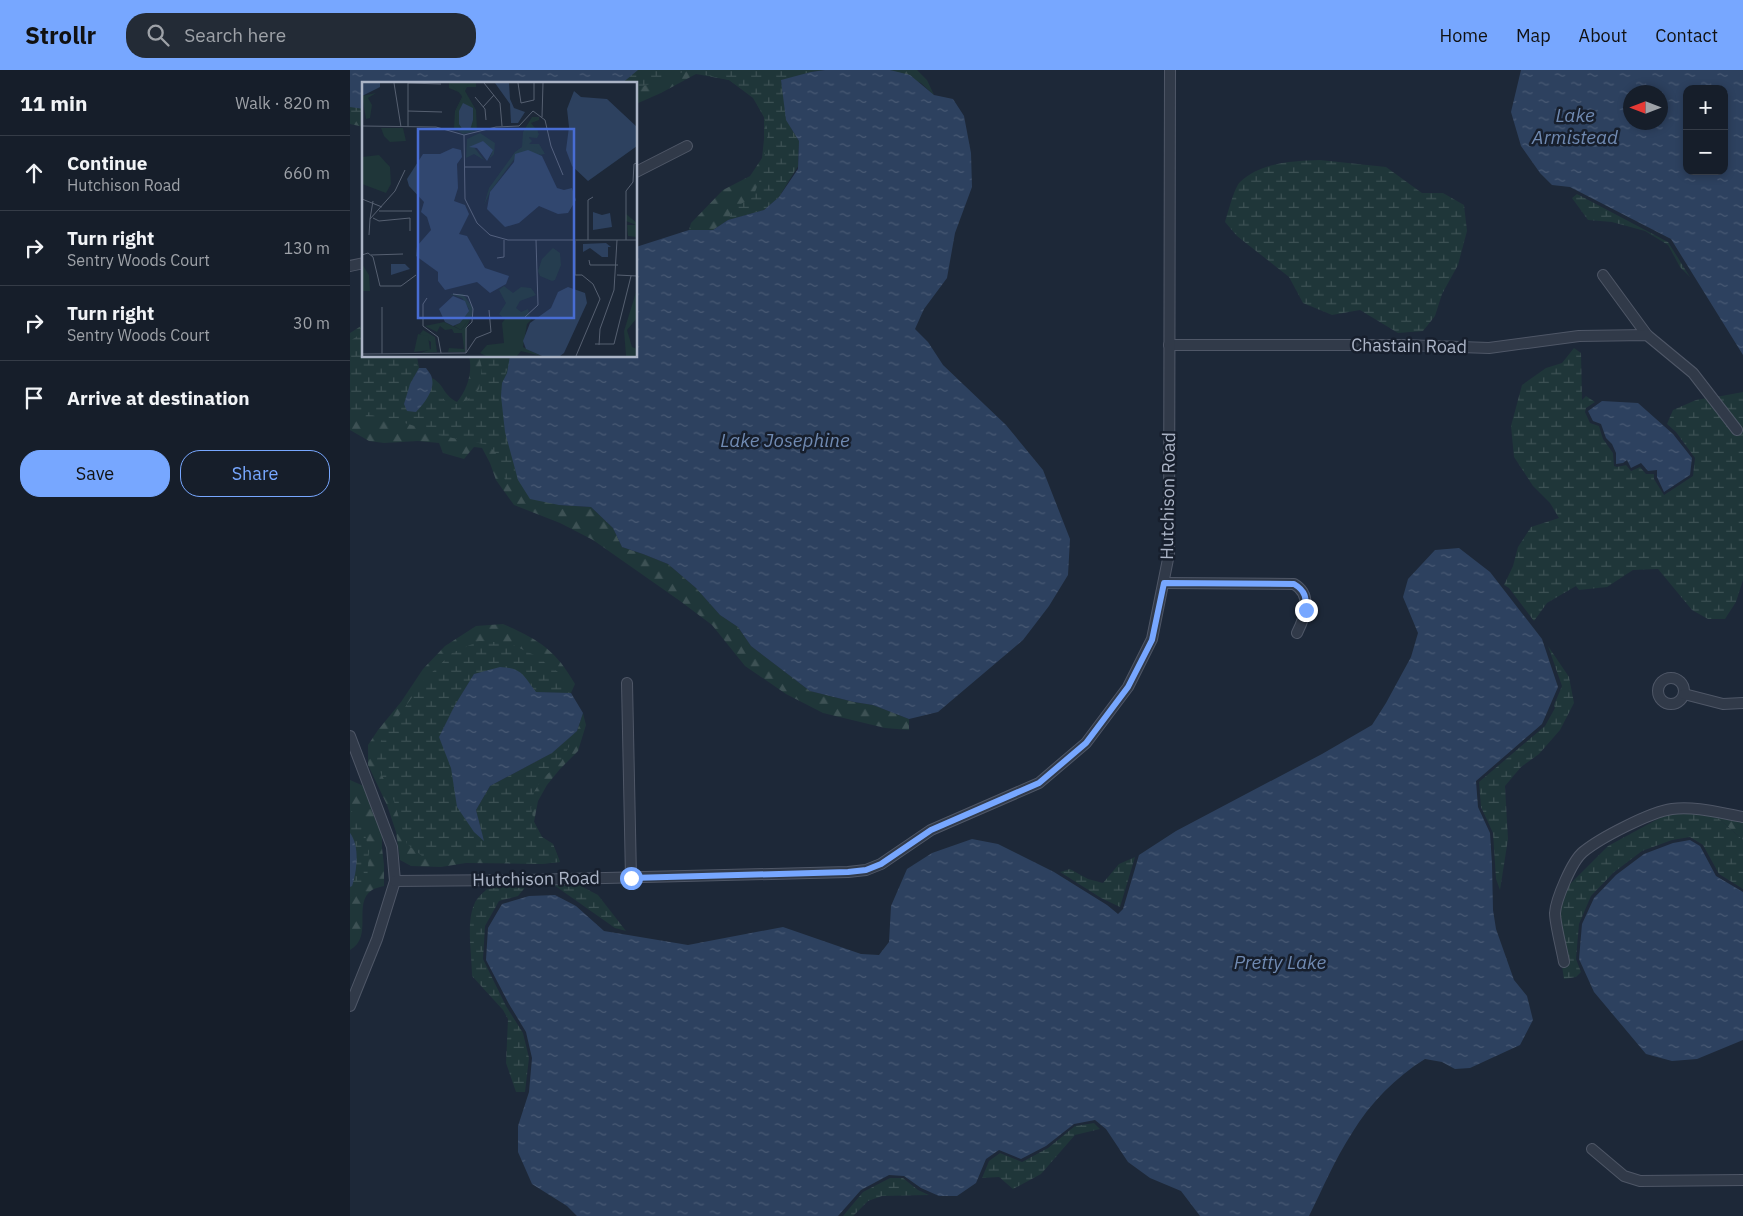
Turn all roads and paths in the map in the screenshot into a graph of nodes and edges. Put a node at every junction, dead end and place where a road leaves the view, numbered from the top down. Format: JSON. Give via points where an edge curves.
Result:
{"nodes":[{"id":1,"x":1170,"y":70,"type":"edge"},
{"id":2,"x":687,"y":146,"type":"dead end"},
{"id":3,"x":638,"y":171,"type":"edge"},
{"id":4,"x":1603,"y":275,"type":"dead end"},
{"id":5,"x":1647,"y":335,"type":"junction"},
{"id":6,"x":1169,"y":345,"type":"junction"},
{"id":7,"x":1737,"y":430,"type":"dead end"},
{"id":8,"x":1164,"y":583,"type":"junction"},
{"id":9,"x":1296,"y":633,"type":"dead end"},
{"id":10,"x":627,"y":683,"type":"dead end"},
{"id":11,"x":1684,"y":694,"type":"dead end"},
{"id":12,"x":1743,"y":703,"type":"edge"},
{"id":13,"x":350,"y":736,"type":"edge"},
{"id":14,"x":1743,"y":817,"type":"edge"},
{"id":15,"x":631,"y":878,"type":"junction"},
{"id":16,"x":395,"y":881,"type":"junction"},
{"id":17,"x":1564,"y":962,"type":"dead end"},
{"id":18,"x":350,"y":1006,"type":"edge"},
{"id":19,"x":1592,"y":1149,"type":"dead end"},
{"id":20,"x":1743,"y":1180,"type":"edge"}],
"edges":[{"from":1,"to":6,"type":"street","name":"Hutchison Road"},
{"from":2,"to":3,"type":"street"},
{"from":4,"to":5,"type":"street"},
{"from":5,"to":6,"type":"street","name":"Chastain Road","via":[[1579,336],[1489,348]]},
{"from":5,"to":7,"type":"street","via":[[1693,373]]},
{"from":6,"to":8,"type":"street","name":"Hutchison Road","via":[[1169,554]]},
{"from":8,"to":9,"type":"street","via":[[1294,584],[1304,591],[1306,597],[1306,610]]},
{"from":8,"to":15,"type":"street","name":"Hutchison Road","via":[[1152,640],[1128,687],[1086,743],[1039,783],[931,830],[881,864],[866,870]]},
{"from":10,"to":15,"type":"street"},
{"from":11,"to":12,"type":"street","via":[[1723,704]]},
{"from":13,"to":16,"type":"street","via":[[392,847]]},
{"from":14,"to":17,"type":"street","via":[[1671,809],[1622,828],[1582,852],[1567,873],[1556,913]]},
{"from":15,"to":16,"type":"street","name":"Hutchison Road"},
{"from":16,"to":18,"type":"street","via":[[377,939]]},
{"from":19,"to":20,"type":"street","via":[[1624,1176],[1640,1181]]}]}
